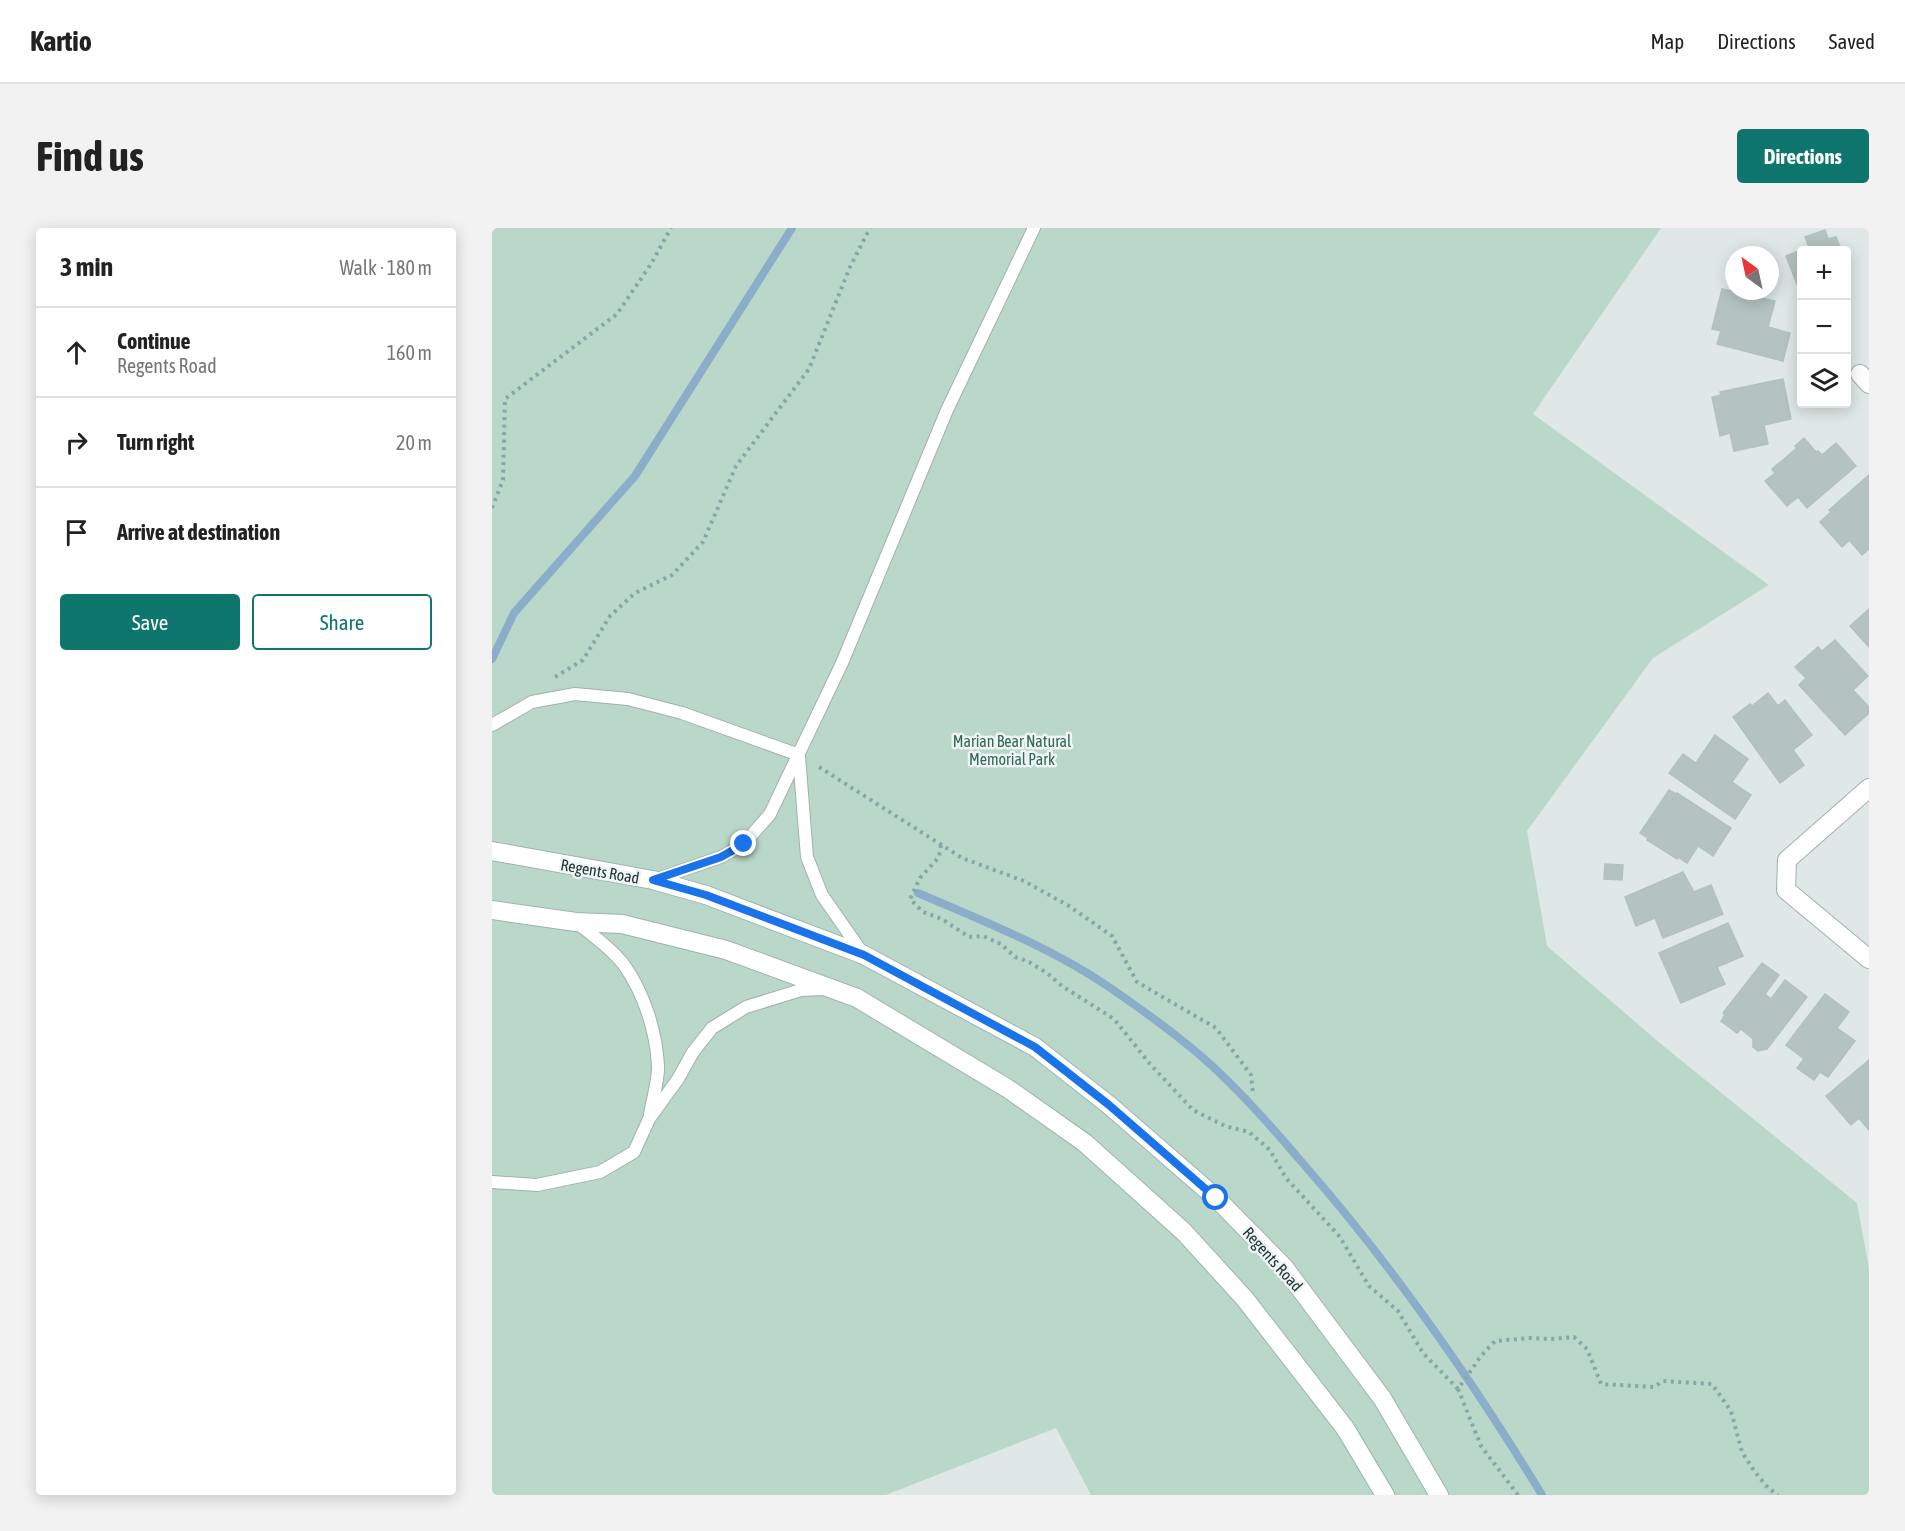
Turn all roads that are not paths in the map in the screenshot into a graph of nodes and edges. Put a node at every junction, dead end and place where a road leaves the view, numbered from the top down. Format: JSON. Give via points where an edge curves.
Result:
{"nodes":[{"id":1,"x":1034,"y":228,"type":"edge"},
{"id":2,"x":492,"y":725,"type":"edge"},
{"id":3,"x":799,"y":755,"type":"junction"},
{"id":4,"x":1869,"y":788,"type":"edge"},
{"id":5,"x":492,"y":851,"type":"edge"},
{"id":6,"x":653,"y":880,"type":"junction"},
{"id":7,"x":492,"y":910,"type":"edge"},
{"id":8,"x":576,"y":922,"type":"junction"},
{"id":9,"x":864,"y":955,"type":"junction"},
{"id":10,"x":1869,"y":959,"type":"edge"},
{"id":11,"x":833,"y":989,"type":"junction"},
{"id":12,"x":649,"y":1119,"type":"junction"},
{"id":13,"x":492,"y":1182,"type":"edge"},
{"id":14,"x":1385,"y":1495,"type":"edge"},
{"id":15,"x":1439,"y":1495,"type":"edge"}],
"edges":[{"from":1,"to":3,"type":"lane","via":[[947,410],[842,663]]},
{"from":2,"to":3,"type":"lane","via":[[532,702],[575,694],[628,699],[682,712]]},
{"from":3,"to":6,"type":"lane","via":[[770,814],[744,844],[721,857]]},
{"from":3,"to":9,"type":"lane","via":[[807,856],[822,895]]},
{"from":4,"to":10,"type":"main road","via":[[1787,860],[1786,890]]},
{"from":5,"to":6,"type":"main road","name":"Regents Road"},
{"from":6,"to":9,"type":"main road","name":"Regents Road","via":[[706,895]]},
{"from":7,"to":8,"type":"main road"},
{"from":8,"to":11,"type":"main road","via":[[622,924],[726,950]]},
{"from":8,"to":12,"type":"lane","via":[[623,964],[640,991],[658,1067]]},
{"from":9,"to":15,"type":"main road","name":"Regents Road","via":[[1035,1047],[1216,1198],[1284,1267],[1382,1398]]},
{"from":11,"to":12,"type":"lane","via":[[801,990],[766,1000],[712,1028]]},
{"from":11,"to":14,"type":"main road","via":[[858,998],[1007,1088],[1086,1143],[1184,1232],[1245,1299],[1345,1428]]},
{"from":12,"to":13,"type":"lane","via":[[634,1152],[600,1172],[537,1185]]}]}
